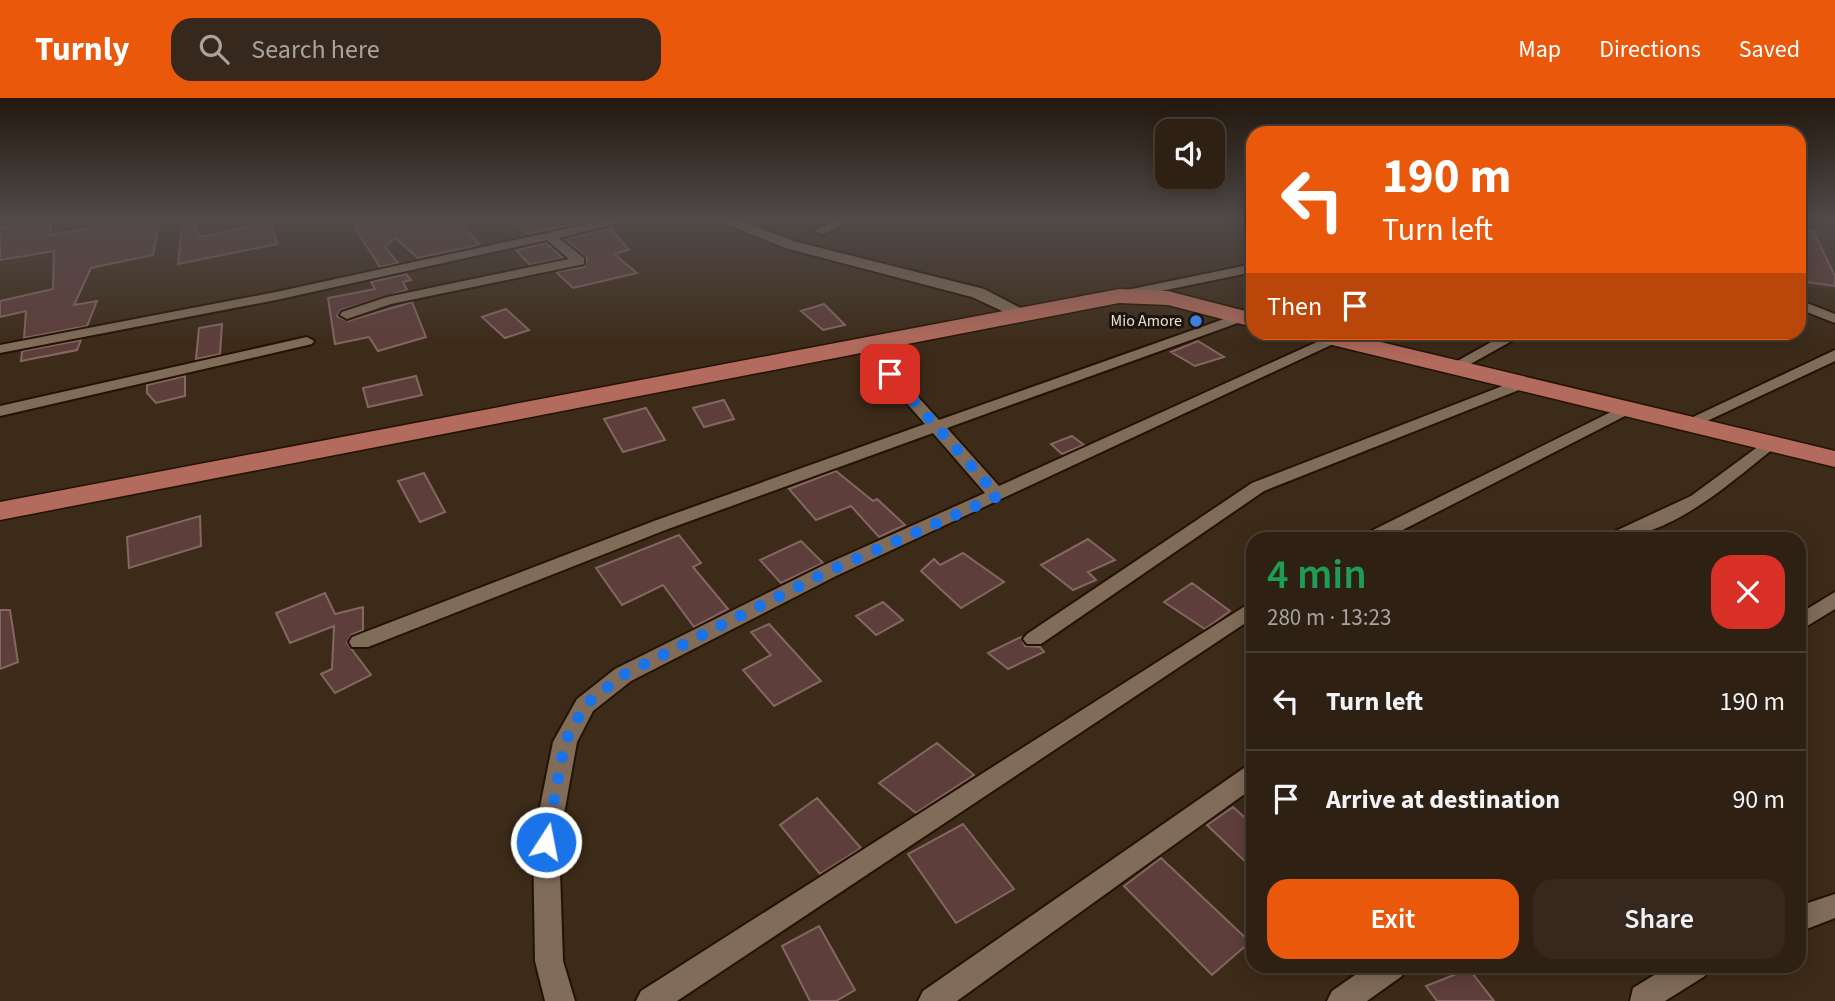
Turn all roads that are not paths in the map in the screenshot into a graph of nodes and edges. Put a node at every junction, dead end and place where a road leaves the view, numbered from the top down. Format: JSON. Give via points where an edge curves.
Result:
{"nodes":[{"id":1,"x":431,"y":261,"type":"edge"},
{"id":2,"x":578,"y":261,"type":"edge"},
{"id":3,"x":854,"y":261,"type":"edge"},
{"id":4,"x":1246,"y":269,"type":"edge"},
{"id":5,"x":1119,"y":296,"type":"junction"},
{"id":6,"x":1806,"y":307,"type":"edge"},
{"id":7,"x":1021,"y":313,"type":"junction"},
{"id":8,"x":347,"y":314,"type":"dead end"},
{"id":9,"x":1246,"y":318,"type":"edge"},
{"id":10,"x":1246,"y":318,"type":"edge"},
{"id":11,"x":1835,"y":319,"type":"edge"},
{"id":12,"x":1336,"y":340,"type":"edge"},
{"id":13,"x":1358,"y":340,"type":"edge"},
{"id":14,"x":1506,"y":340,"type":"edge"},
{"id":15,"x":307,"y":341,"type":"dead end"},
{"id":16,"x":0,"y":349,"type":"edge"},
{"id":17,"x":864,"y":351,"type":"junction"},
{"id":18,"x":1835,"y":355,"type":"edge"},
{"id":19,"x":1453,"y":368,"type":"junction"},
{"id":20,"x":1518,"y":385,"type":"junction"},
{"id":21,"x":0,"y":411,"type":"edge"},
{"id":22,"x":1623,"y":411,"type":"junction"},
{"id":23,"x":1684,"y":425,"type":"junction"},
{"id":24,"x":940,"y":427,"type":"junction"},
{"id":25,"x":1767,"y":445,"type":"junction"},
{"id":26,"x":1833,"y":458,"type":"edge"},
{"id":27,"x":0,"y":494,"type":"edge"},
{"id":28,"x":998,"y":496,"type":"junction"},
{"id":29,"x":0,"y":511,"type":"edge"},
{"id":30,"x":0,"y":524,"type":"edge"},
{"id":31,"x":1384,"y":532,"type":"edge"},
{"id":32,"x":1629,"y":532,"type":"edge"},
{"id":33,"x":1835,"y":599,"type":"edge"},
{"id":34,"x":1246,"y":613,"type":"edge"},
{"id":35,"x":1806,"y":619,"type":"edge"},
{"id":36,"x":1034,"y":639,"type":"dead end"},
{"id":37,"x":360,"y":642,"type":"dead end"},
{"id":38,"x":1246,"y":780,"type":"edge"},
{"id":39,"x":1835,"y":906,"type":"edge"},
{"id":40,"x":1806,"y":916,"type":"edge"},
{"id":41,"x":1382,"y":973,"type":"edge"},
{"id":42,"x":1684,"y":973,"type":"edge"},
{"id":43,"x":1643,"y":998,"type":"dead end"},
{"id":44,"x":560,"y":1001,"type":"edge"},
{"id":45,"x":651,"y":1001,"type":"edge"},
{"id":46,"x":933,"y":1001,"type":"edge"},
{"id":47,"x":1342,"y":1001,"type":"edge"}],
"edges":[{"from":1,"to":16,"type":"street"},
{"from":2,"to":8,"type":"street","via":[[387,301]]},
{"from":3,"to":7,"type":"street","via":[[978,293]]},
{"from":4,"to":5,"type":"street"},
{"from":5,"to":7,"type":"main road"},
{"from":5,"to":9,"type":"main road","via":[[1168,298]]},
{"from":6,"to":11,"type":"street"},
{"from":7,"to":17,"type":"main road","via":[[958,326],[915,344]]},
{"from":10,"to":24,"type":"street"},
{"from":12,"to":28,"type":"street"},
{"from":13,"to":19,"type":"main road"},
{"from":14,"to":19,"type":"street"},
{"from":15,"to":21,"type":"street"},
{"from":17,"to":24,"type":"street"},
{"from":17,"to":27,"type":"main road","via":[[802,348],[688,365]]},
{"from":17,"to":29,"type":"main road"},
{"from":17,"to":30,"type":"main road"},
{"from":18,"to":23,"type":"street"},
{"from":19,"to":20,"type":"main road"},
{"from":20,"to":22,"type":"main road"},
{"from":20,"to":36,"type":"street","via":[[1258,486]]},
{"from":22,"to":23,"type":"main road"},
{"from":22,"to":31,"type":"street"},
{"from":23,"to":25,"type":"main road"},
{"from":24,"to":28,"type":"street"},
{"from":24,"to":37,"type":"street","via":[[661,525]]},
{"from":25,"to":26,"type":"main road"},
{"from":25,"to":32,"type":"street","via":[[1698,500]]},
{"from":28,"to":44,"type":"street","via":[[829,571],[623,675],[585,705],[565,742],[546,842],[549,961]]},
{"from":33,"to":35,"type":"street"},
{"from":34,"to":45,"type":"street"},
{"from":38,"to":46,"type":"street"},
{"from":39,"to":40,"type":"street"},
{"from":41,"to":47,"type":"street"},
{"from":42,"to":43,"type":"street"}]}
